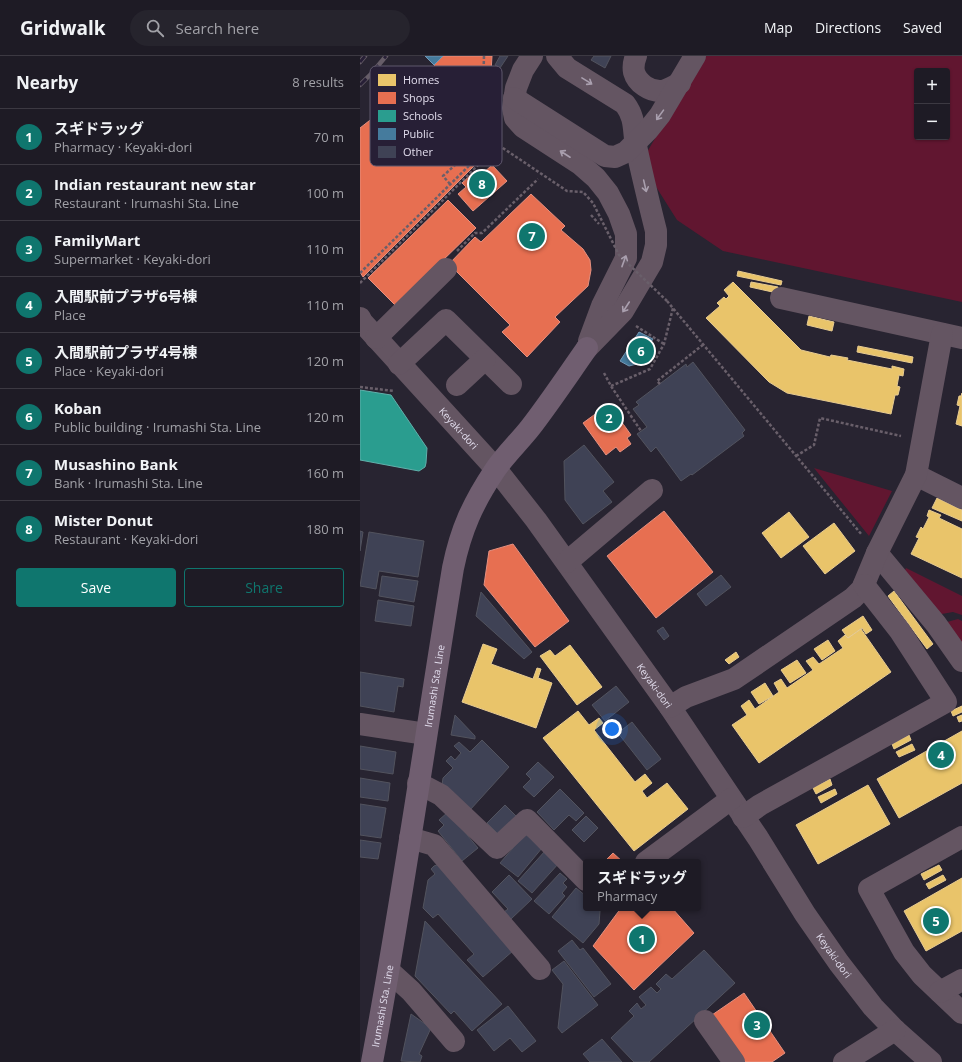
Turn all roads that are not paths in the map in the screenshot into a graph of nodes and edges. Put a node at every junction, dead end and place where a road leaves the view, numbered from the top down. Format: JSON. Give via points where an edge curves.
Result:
{"nodes":[{"id":1,"x":636,"y":56,"type":"edge"},
{"id":2,"x":695,"y":56,"type":"edge"},
{"id":3,"x":562,"y":62,"type":"edge"},
{"id":4,"x":527,"y":63,"type":"edge"},
{"id":5,"x":680,"y":83,"type":"junction"},
{"id":6,"x":514,"y":98,"type":"junction"},
{"id":7,"x":636,"y":143,"type":"junction"},
{"id":8,"x":446,"y":269,"type":"road end"},
{"id":9,"x":781,"y":298,"type":"dead end"},
{"id":10,"x":364,"y":325,"type":"edge"},
{"id":11,"x":952,"y":336,"type":"edge"},
{"id":12,"x":587,"y":348,"type":"junction"},
{"id":13,"x":485,"y":358,"type":"junction"},
{"id":14,"x":399,"y":364,"type":"junction"},
{"id":15,"x":511,"y":384,"type":"dead end"},
{"id":16,"x":457,"y":385,"type":"dead end"},
{"id":17,"x":496,"y":469,"type":"junction"},
{"id":18,"x":916,"y":475,"type":"junction"},
{"id":19,"x":652,"y":490,"type":"dead end"},
{"id":20,"x":962,"y":498,"type":"edge"},
{"id":21,"x":877,"y":553,"type":"junction"},
{"id":22,"x":567,"y":562,"type":"junction"},
{"id":23,"x":864,"y":585,"type":"junction"},
{"id":24,"x":962,"y":661,"type":"edge"},
{"id":25,"x":670,"y":707,"type":"junction"},
{"id":26,"x":360,"y":724,"type":"edge"},
{"id":27,"x":426,"y":734,"type":"junction"},
{"id":28,"x":418,"y":783,"type":"junction"},
{"id":29,"x":737,"y":808,"type":"junction"},
{"id":30,"x":962,"y":837,"type":"edge"},
{"id":31,"x":410,"y":838,"type":"junction"},
{"id":32,"x":651,"y":859,"type":"edge"},
{"id":33,"x":583,"y":877,"type":"edge"},
{"id":34,"x":540,"y":969,"type":"dead end"},
{"id":35,"x":389,"y":970,"type":"junction"},
{"id":36,"x":962,"y":980,"type":"edge"},
{"id":37,"x":940,"y":992,"type":"junction"},
{"id":38,"x":962,"y":1013,"type":"edge"},
{"id":39,"x":705,"y":1021,"type":"dead end"},
{"id":40,"x":895,"y":1030,"type":"junction"},
{"id":41,"x":454,"y":1041,"type":"dead end"},
{"id":42,"x":372,"y":1062,"type":"edge"},
{"id":43,"x":734,"y":1062,"type":"edge"},
{"id":44,"x":844,"y":1062,"type":"edge"},
{"id":45,"x":931,"y":1062,"type":"edge"}],
"edges":[{"from":1,"to":5,"type":"street","via":[[634,72],[645,86],[661,91]]},
{"from":2,"to":5,"type":"street"},
{"from":3,"to":4,"type":"street","via":[[531,65]]},
{"from":3,"to":7,"type":"street","one_way":true,"via":[[625,104],[630,112]]},
{"from":4,"to":6,"type":"street","via":[[519,78]]},
{"from":5,"to":7,"type":"street","one_way":true,"via":[[660,115]]},
{"from":6,"to":7,"type":"street","via":[[605,156],[615,157]]},
{"from":12,"to":6,"type":"street","one_way":true,"via":[[602,306],[626,258],[626,234],[608,193],[596,178],[580,164],[523,127],[515,118]]},
{"from":7,"to":12,"type":"street","one_way":true,"via":[[656,231],[652,262],[623,311]]},
{"from":8,"to":10,"type":"street"},
{"from":9,"to":11,"type":"street"},
{"from":10,"to":14,"type":"street","name":"Keyaki-dori"},
{"from":11,"to":18,"type":"street"},
{"from":12,"to":17,"type":"main road","name":"Irumashi Sta. Line","via":[[530,428]]},
{"from":13,"to":14,"type":"street","via":[[446,320]]},
{"from":13,"to":15,"type":"street"},
{"from":13,"to":16,"type":"street"},
{"from":14,"to":17,"type":"street","name":"Keyaki-dori"},
{"from":17,"to":22,"type":"street","name":"Keyaki-dori"},
{"from":17,"to":27,"type":"main road","name":"Irumashi Sta. Line","via":[[473,507],[457,545]]},
{"from":18,"to":20,"type":"street"},
{"from":18,"to":21,"type":"street"},
{"from":19,"to":22,"type":"street"},
{"from":21,"to":23,"type":"street"},
{"from":21,"to":24,"type":"street","via":[[936,624]]},
{"from":22,"to":25,"type":"street","name":"Keyaki-dori"},
{"from":23,"to":25,"type":"street","via":[[853,598],[734,679],[686,697]]},
{"from":23,"to":29,"type":"street","via":[[900,631],[946,702],[760,805]]},
{"from":25,"to":29,"type":"street","name":"Keyaki-dori"},
{"from":26,"to":27,"type":"street"},
{"from":27,"to":28,"type":"main road","name":"Irumashi Sta. Line"},
{"from":28,"to":31,"type":"main road","name":"Irumashi Sta. Line"},
{"from":28,"to":33,"type":"street","via":[[441,795],[497,848],[528,820]]},
{"from":29,"to":32,"type":"street"},
{"from":29,"to":40,"type":"street","name":"Keyaki-dori","via":[[838,963]]},
{"from":30,"to":37,"type":"street","via":[[868,889],[904,952],[922,975]]},
{"from":31,"to":34,"type":"street","via":[[434,845]]},
{"from":31,"to":35,"type":"main road","name":"Irumashi Sta. Line"},
{"from":35,"to":41,"type":"street","via":[[411,991]]},
{"from":35,"to":42,"type":"main road","name":"Irumashi Sta. Line"},
{"from":36,"to":37,"type":"street"},
{"from":37,"to":38,"type":"street"},
{"from":39,"to":43,"type":"street"},
{"from":40,"to":44,"type":"street"},
{"from":40,"to":45,"type":"street","name":"Keyaki-dori"}]}
